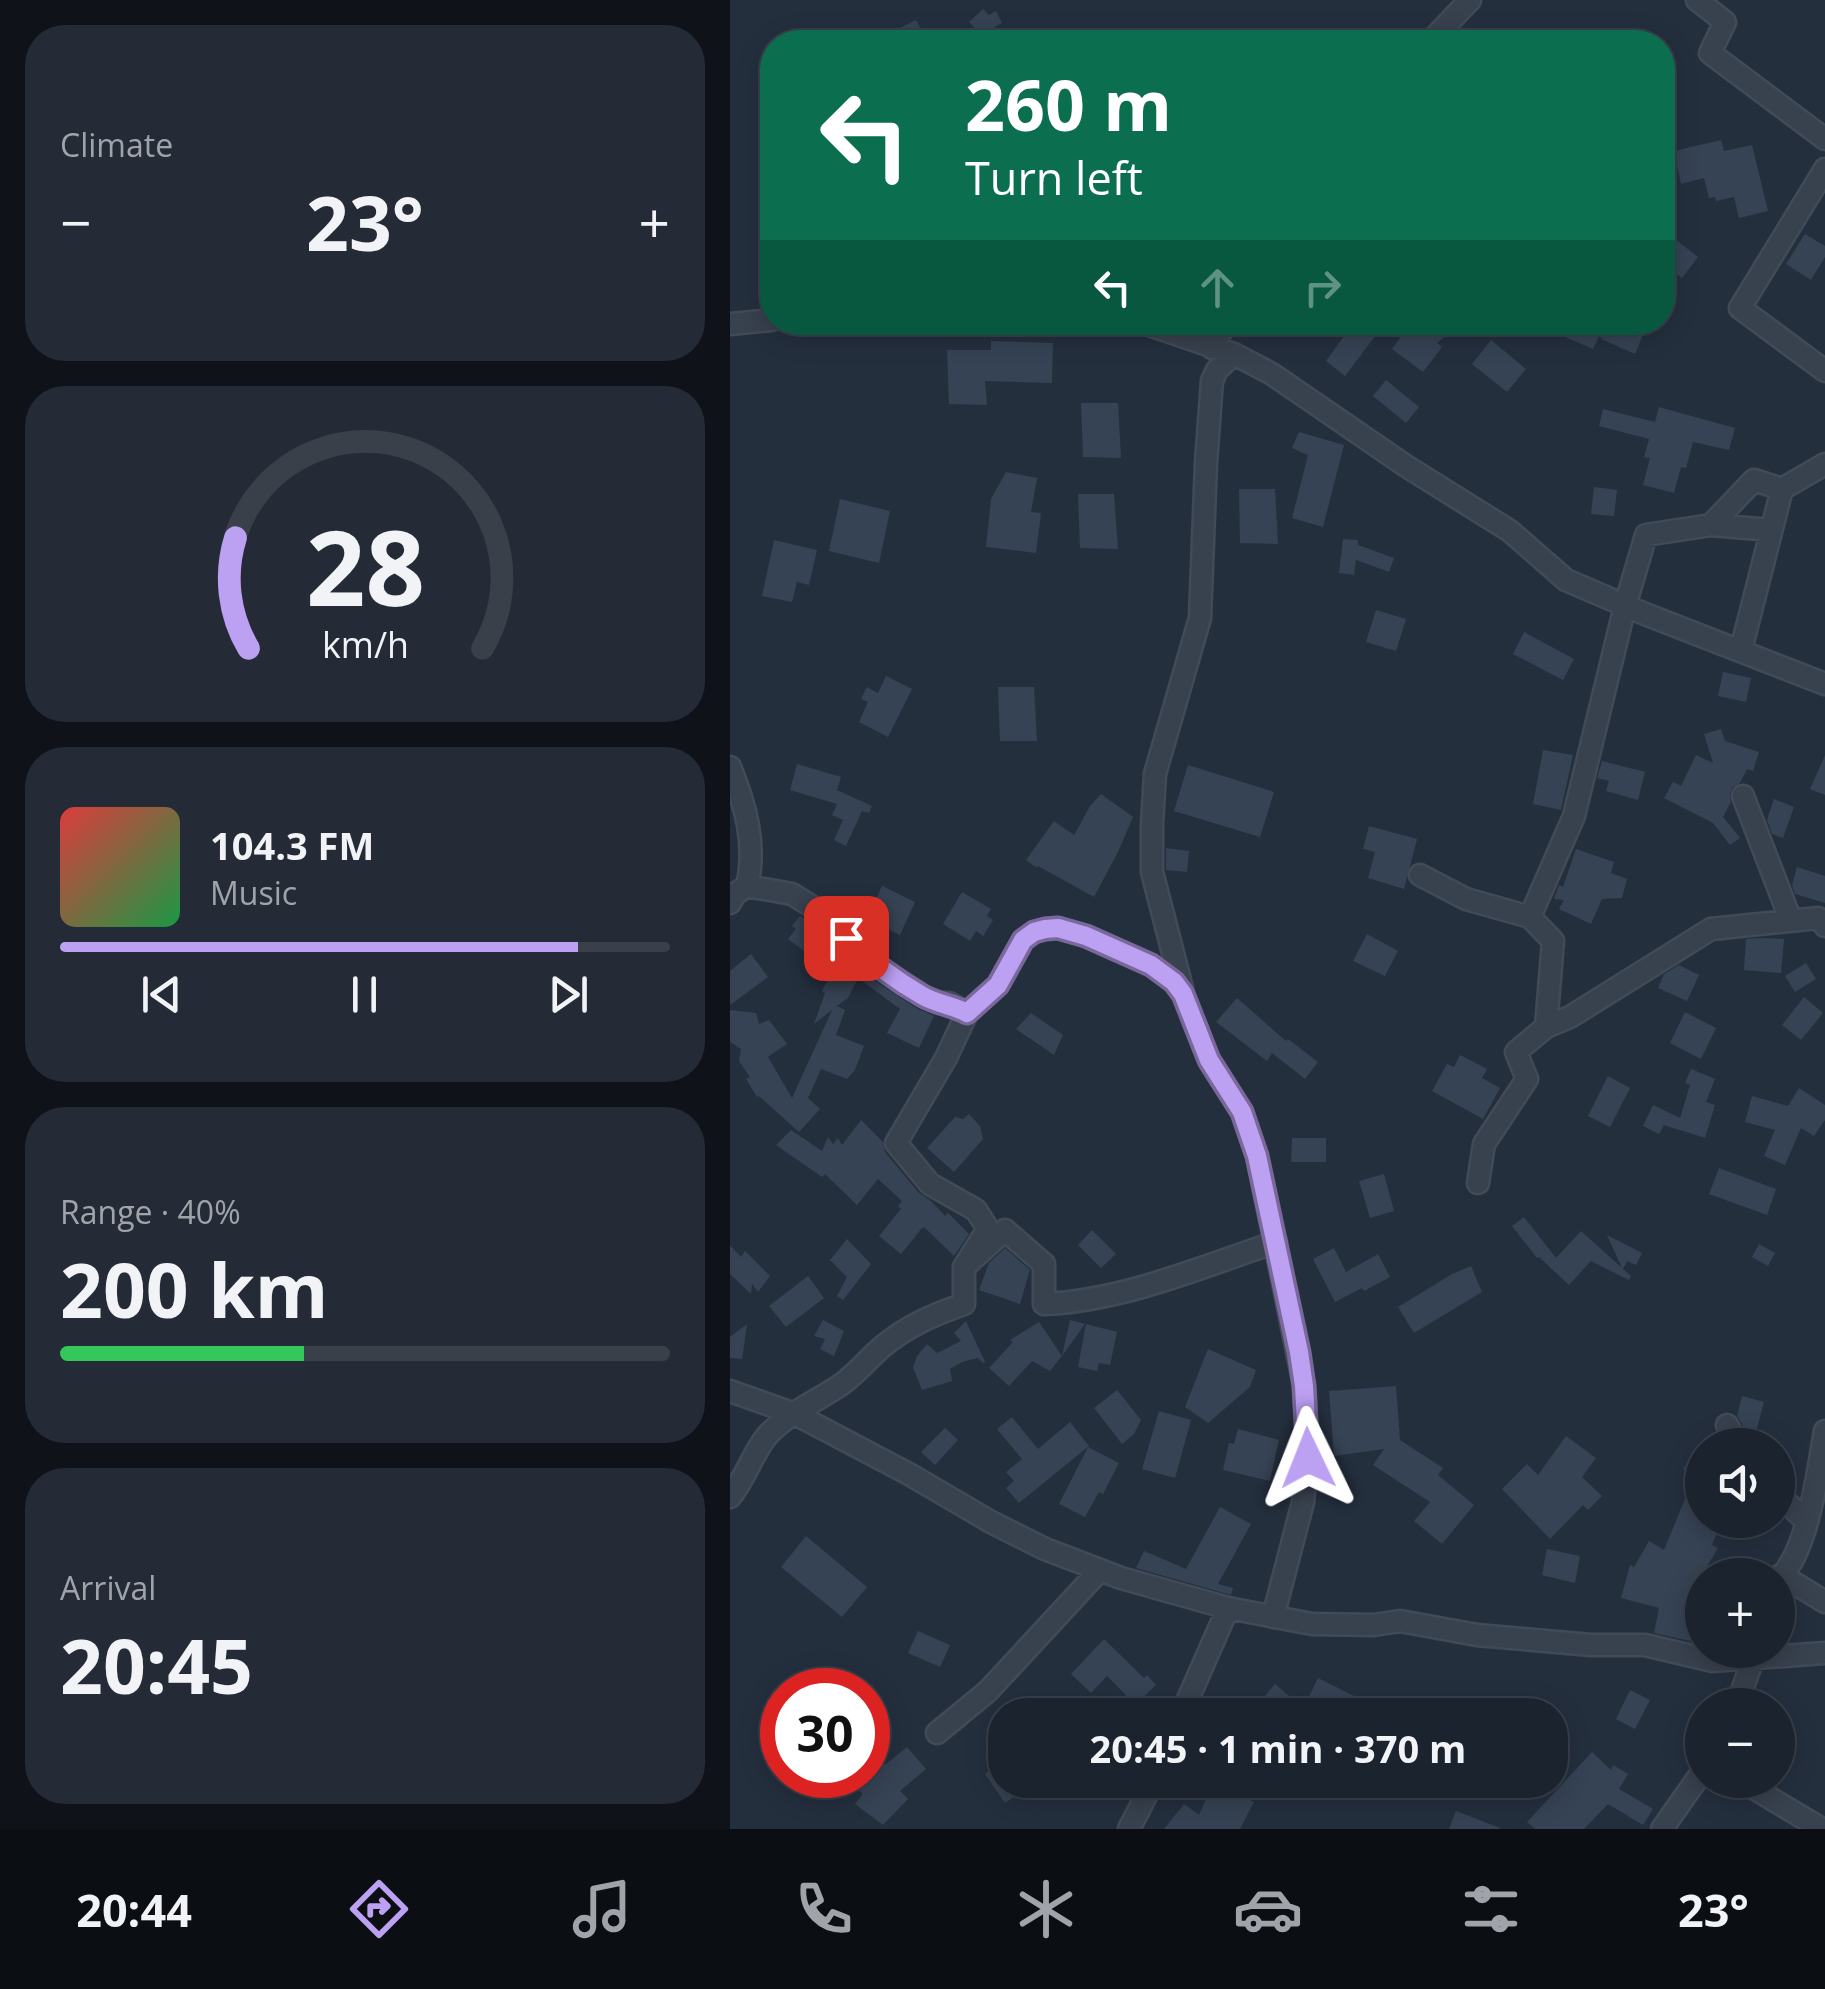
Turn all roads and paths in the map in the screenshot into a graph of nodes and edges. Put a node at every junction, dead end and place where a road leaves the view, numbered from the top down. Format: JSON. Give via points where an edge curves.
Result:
{"nodes":[{"id":1,"x":1470,"y":0,"type":"edge"},
{"id":2,"x":1698,"y":0,"type":"edge"},
{"id":3,"x":1441,"y":30,"type":"edge"},
{"id":4,"x":1825,"y":139,"type":"edge"},
{"id":5,"x":1825,"y":169,"type":"edge"},
{"id":6,"x":760,"y":321,"type":"edge"},
{"id":7,"x":730,"y":324,"type":"edge"},
{"id":8,"x":1176,"y":335,"type":"edge"},
{"id":9,"x":1219,"y":335,"type":"edge"},
{"id":10,"x":1212,"y":348,"type":"junction"},
{"id":11,"x":1234,"y":354,"type":"junction"},
{"id":12,"x":1825,"y":371,"type":"edge"},
{"id":13,"x":1825,"y":464,"type":"edge"},
{"id":14,"x":1782,"y":489,"type":"junction"},
{"id":15,"x":1711,"y":525,"type":"junction"},
{"id":16,"x":1771,"y":530,"type":"junction"},
{"id":17,"x":1625,"y":606,"type":"junction"},
{"id":18,"x":1741,"y":650,"type":"junction"},
{"id":19,"x":1825,"y":684,"type":"edge"},
{"id":20,"x":730,"y":766,"type":"edge"},
{"id":21,"x":1742,"y":796,"type":"dead end"},
{"id":22,"x":1420,"y":875,"type":"dead end"},
{"id":23,"x":748,"y":886,"type":"junction"},
{"id":24,"x":730,"y":902,"type":"edge"},
{"id":25,"x":1530,"y":916,"type":"junction"},
{"id":26,"x":1790,"y":921,"type":"junction"},
{"id":27,"x":1825,"y":926,"type":"edge"},
{"id":28,"x":1188,"y":1005,"type":"junction"},
{"id":29,"x":967,"y":1013,"type":"junction"},
{"id":30,"x":1546,"y":1027,"type":"junction"},
{"id":31,"x":1478,"y":1182,"type":"dead end"},
{"id":32,"x":1276,"y":1242,"type":"junction"},
{"id":33,"x":964,"y":1268,"type":"junction"},
{"id":34,"x":730,"y":1390,"type":"edge"},
{"id":35,"x":795,"y":1414,"type":"junction"},
{"id":36,"x":1727,"y":1424,"type":"dead end"},
{"id":37,"x":1729,"y":1428,"type":"edge"},
{"id":38,"x":1825,"y":1431,"type":"edge"},
{"id":39,"x":730,"y":1496,"type":"edge"},
{"id":40,"x":1795,"y":1510,"type":"edge"},
{"id":41,"x":1806,"y":1521,"type":"junction"},
{"id":42,"x":1793,"y":1558,"type":"edge"},
{"id":43,"x":1100,"y":1570,"type":"junction"},
{"id":44,"x":1795,"y":1590,"type":"edge"},
{"id":45,"x":1825,"y":1602,"type":"edge"},
{"id":46,"x":1228,"y":1608,"type":"junction"},
{"id":47,"x":1273,"y":1616,"type":"junction"},
{"id":48,"x":1795,"y":1653,"type":"edge"},
{"id":49,"x":1825,"y":1653,"type":"edge"},
{"id":50,"x":1685,"y":1654,"type":"edge"},
{"id":51,"x":1188,"y":1698,"type":"edge"},
{"id":52,"x":937,"y":1733,"type":"dead end"},
{"id":53,"x":1685,"y":1796,"type":"edge"},
{"id":54,"x":1145,"y":1798,"type":"edge"},
{"id":55,"x":1770,"y":1798,"type":"edge"},
{"id":56,"x":1129,"y":1829,"type":"edge"},
{"id":57,"x":1662,"y":1829,"type":"edge"},
{"id":58,"x":1822,"y":1829,"type":"edge"}],
"edges":[{"from":1,"to":3,"type":"street"},
{"from":2,"to":4,"type":"street","via":[[1725,22],[1710,53]]},
{"from":5,"to":12,"type":"street","via":[[1740,308]]},
{"from":6,"to":7,"type":"street"},
{"from":8,"to":10,"type":"street"},
{"from":9,"to":10,"type":"street"},
{"from":10,"to":11,"type":"street"},
{"from":11,"to":17,"type":"street","via":[[1510,531],[1566,580]]},
{"from":11,"to":28,"type":"street","via":[[1212,381],[1200,618],[1153,795],[1152,872]]},
{"from":13,"to":14,"type":"street"},
{"from":14,"to":15,"type":"street","via":[[1754,480]]},
{"from":14,"to":16,"type":"street"},
{"from":15,"to":16,"type":"street"},
{"from":15,"to":17,"type":"street","via":[[1646,535]]},
{"from":16,"to":18,"type":"street"},
{"from":17,"to":18,"type":"street"},
{"from":17,"to":25,"type":"street","via":[[1574,816]]},
{"from":18,"to":19,"type":"street"},
{"from":20,"to":23,"type":"street","via":[[747,811]]},
{"from":21,"to":26,"type":"street"},
{"from":22,"to":25,"type":"street","via":[[1466,899]]},
{"from":23,"to":24,"type":"street"},
{"from":23,"to":29,"type":"street","via":[[792,894],[835,920],[882,969],[923,996]]},
{"from":25,"to":30,"type":"street","via":[[1554,941]]},
{"from":26,"to":27,"type":"street","via":[[1818,918]]},
{"from":26,"to":30,"type":"street","via":[[1711,929]]},
{"from":28,"to":29,"type":"street","via":[[1174,982],[1151,965],[1058,928],[1023,940],[998,985]]},
{"from":28,"to":32,"type":"street","via":[[1209,1060],[1242,1112]]},
{"from":29,"to":33,"type":"street","via":[[896,1143],[930,1184],[976,1210],[988,1230]]},
{"from":30,"to":31,"type":"street","via":[[1516,1052],[1527,1079],[1484,1144]]},
{"from":32,"to":33,"type":"street","via":[[1074,1303],[1044,1304],[1044,1264],[1005,1230]]},
{"from":32,"to":47,"type":"street","via":[[1304,1386],[1308,1458]]},
{"from":33,"to":35,"type":"street","via":[[964,1304],[910,1326],[856,1374]]},
{"from":34,"to":35,"type":"street"},
{"from":35,"to":39,"type":"street","via":[[763,1441]]},
{"from":35,"to":43,"type":"street","via":[[991,1522]]},
{"from":36,"to":37,"type":"street"},
{"from":38,"to":41,"type":"street"},
{"from":40,"to":41,"type":"street"},
{"from":41,"to":42,"type":"street"},
{"from":43,"to":46,"type":"street"},
{"from":43,"to":52,"type":"street","via":[[988,1691]]},
{"from":44,"to":45,"type":"street"},
{"from":46,"to":47,"type":"street"},
{"from":46,"to":51,"type":"street"},
{"from":47,"to":50,"type":"street","via":[[1312,1624],[1400,1621],[1477,1635],[1645,1644]]},
{"from":48,"to":49,"type":"street"},
{"from":53,"to":57,"type":"street"},
{"from":54,"to":56,"type":"street"},
{"from":55,"to":58,"type":"street"}]}
